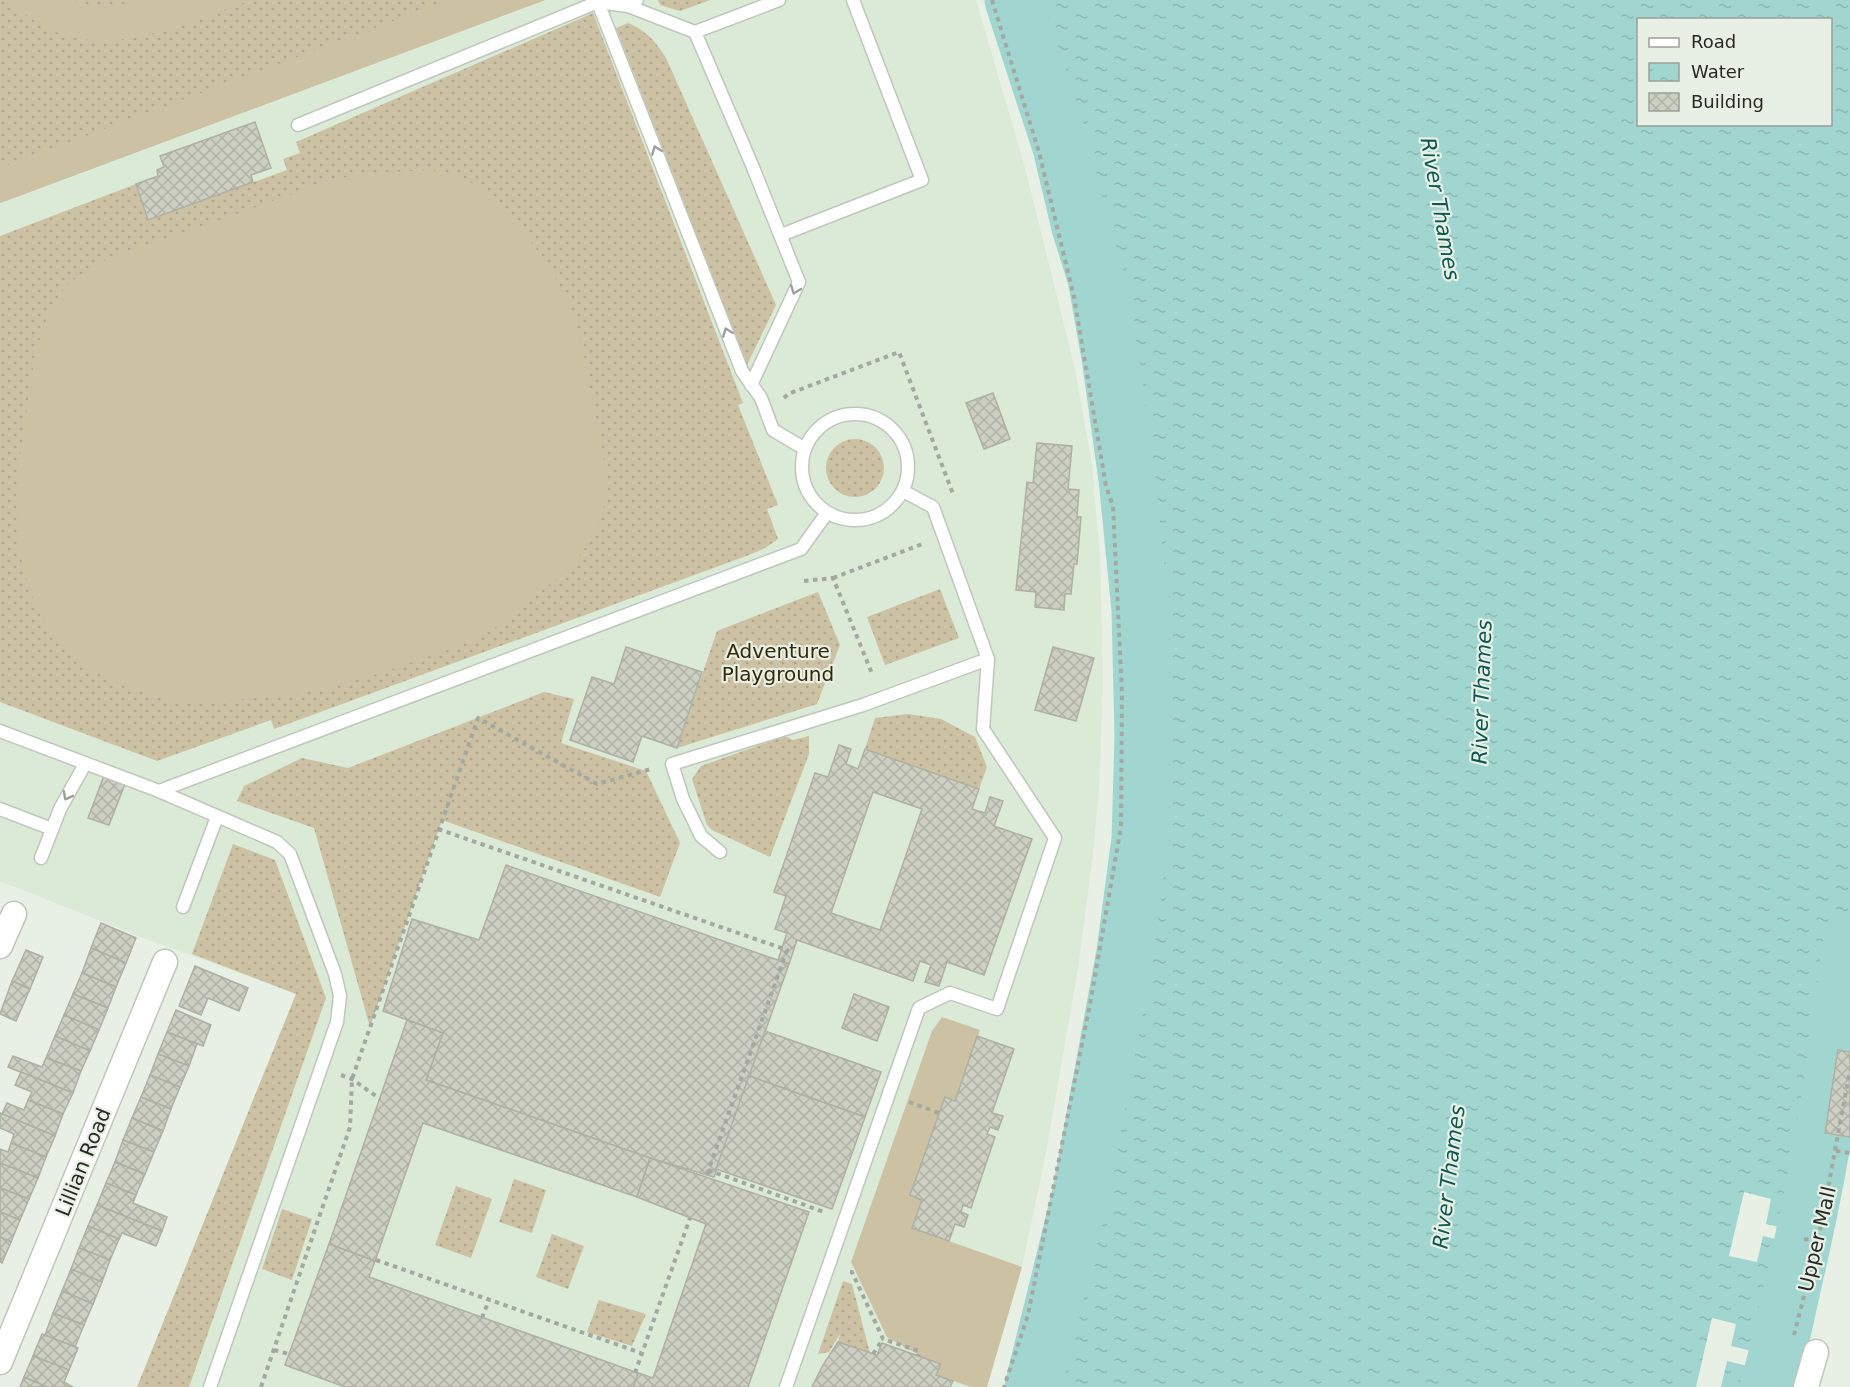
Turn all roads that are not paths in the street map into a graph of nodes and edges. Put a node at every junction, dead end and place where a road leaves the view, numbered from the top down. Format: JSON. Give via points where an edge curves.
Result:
{"nodes":[{"id":1,"x":779,"y":0,"type":"edge"},
{"id":2,"x":853,"y":0,"type":"edge"},
{"id":3,"x":598,"y":1,"type":"edge"},
{"id":4,"x":632,"y":3,"type":"edge"},
{"id":5,"x":695,"y":32,"type":"junction"},
{"id":6,"x":298,"y":125,"type":"dead end"},
{"id":7,"x":781,"y":236,"type":"junction"},
{"id":8,"x":752,"y":385,"type":"junction"},
{"id":9,"x":805,"y":449,"type":"junction"},
{"id":10,"x":903,"y":491,"type":"junction"},
{"id":11,"x":827,"y":513,"type":"junction"},
{"id":12,"x":988,"y":659,"type":"junction"},
{"id":13,"x":0,"y":731,"type":"edge"},
{"id":14,"x":85,"y":764,"type":"junction"},
{"id":15,"x":159,"y":791,"type":"junction"},
{"id":16,"x":0,"y":808,"type":"edge"},
{"id":17,"x":217,"y":817,"type":"junction"},
{"id":18,"x":52,"y":829,"type":"junction"},
{"id":19,"x":720,"y":852,"type":"dead end"},
{"id":20,"x":41,"y":858,"type":"dead end"},
{"id":21,"x":183,"y":907,"type":"dead end"},
{"id":22,"x":14,"y":914,"type":"dead end"},
{"id":23,"x":0,"y":946,"type":"edge"},
{"id":24,"x":165,"y":962,"type":"dead end"},
{"id":25,"x":1816,"y":1352,"type":"road end"},
{"id":26,"x":0,"y":1362,"type":"edge"},
{"id":27,"x":210,"y":1387,"type":"edge"},
{"id":28,"x":786,"y":1387,"type":"edge"},
{"id":29,"x":1806,"y":1387,"type":"edge"}],
"edges":[{"from":1,"to":5,"type":"lane"},
{"from":2,"to":7,"type":"lane","via":[[922,180]]},
{"from":3,"to":4,"type":"lane"},
{"from":3,"to":6,"type":"lane"},
{"from":8,"to":3,"type":"lane","one_way":true,"via":[[742,371]]},
{"from":4,"to":5,"type":"lane"},
{"from":5,"to":7,"type":"lane"},
{"from":7,"to":8,"type":"lane","one_way":true,"via":[[799,282]]},
{"from":8,"to":9,"type":"lane","via":[[773,430]]},
{"from":9,"to":10,"type":"lane","via":[[826,422],[842,415],[876,417],[891,427],[908,457]]},
{"from":9,"to":11,"type":"lane","via":[[801,467],[805,485]]},
{"from":10,"to":11,"type":"lane","via":[[878,515],[861,520]]},
{"from":10,"to":12,"type":"lane","via":[[933,507]]},
{"from":11,"to":15,"type":"lane","via":[[801,549]]},
{"from":12,"to":19,"type":"lane","via":[[863,705],[672,764],[701,836]]},
{"from":12,"to":28,"type":"lane","via":[[983,729],[1055,838],[997,1009],[950,993],[919,1008]]},
{"from":13,"to":14,"type":"lane"},
{"from":14,"to":15,"type":"lane"},
{"from":14,"to":18,"type":"lane","one_way":true},
{"from":15,"to":17,"type":"lane"},
{"from":16,"to":18,"type":"lane"},
{"from":17,"to":21,"type":"lane"},
{"from":17,"to":27,"type":"lane","via":[[262,834],[290,854],[340,996],[337,1022]]},
{"from":18,"to":20,"type":"lane"},
{"from":22,"to":23,"type":"street"},
{"from":24,"to":26,"type":"street","name":"Lillian Road"},
{"from":25,"to":29,"type":"street"}]}
